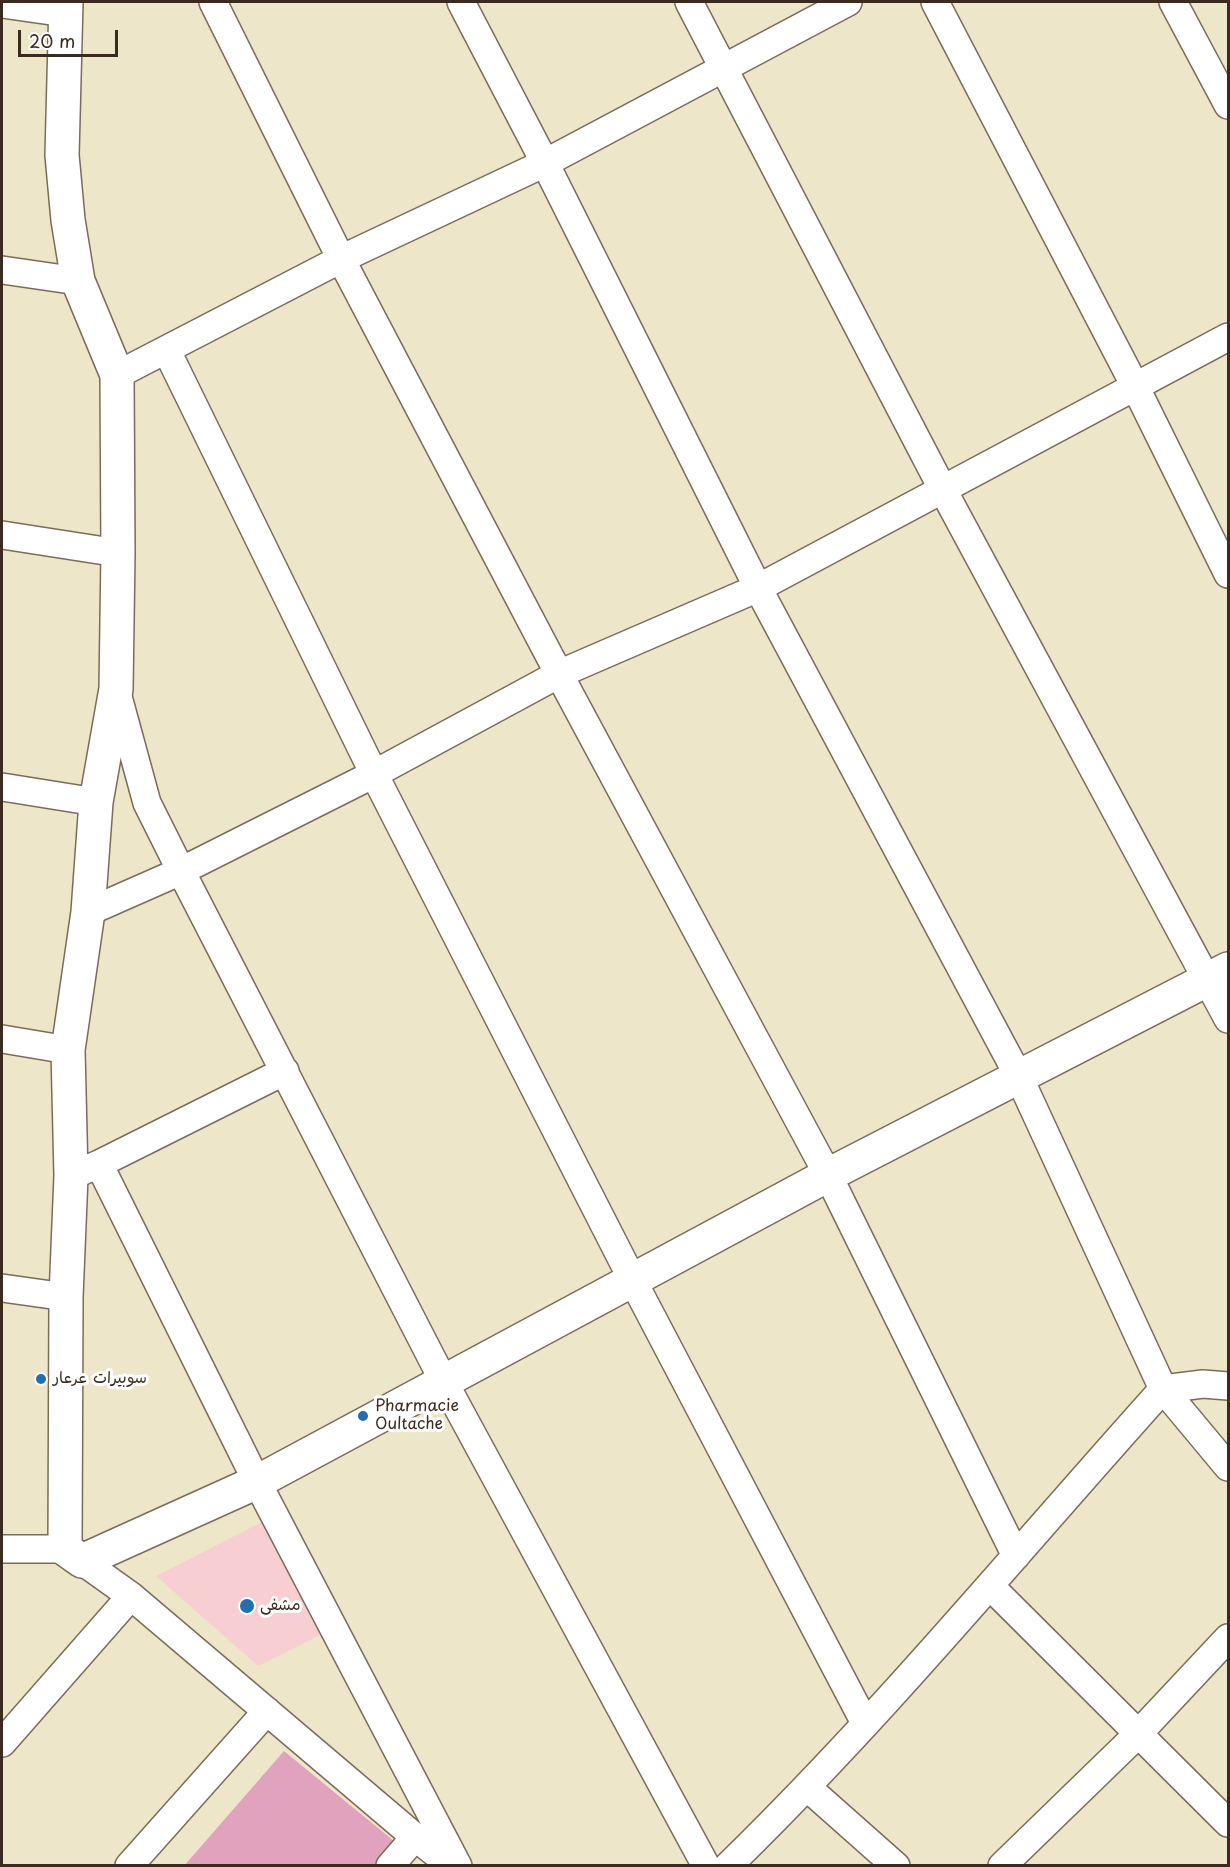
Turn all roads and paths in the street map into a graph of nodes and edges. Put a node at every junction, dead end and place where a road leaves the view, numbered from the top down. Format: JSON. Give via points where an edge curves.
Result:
{"nodes":[{"id":1,"x":213,"y":2,"type":"edge"},
{"id":2,"x":461,"y":2,"type":"edge"},
{"id":3,"x":689,"y":2,"type":"edge"},
{"id":4,"x":848,"y":2,"type":"edge"},
{"id":5,"x":935,"y":2,"type":"edge"},
{"id":6,"x":1173,"y":2,"type":"edge"},
{"id":7,"x":2,"y":4,"type":"edge"},
{"id":8,"x":66,"y":7,"type":"edge"},
{"id":9,"x":724,"y":68,"type":"junction"},
{"id":10,"x":1228,"y":105,"type":"edge"},
{"id":11,"x":545,"y":163,"type":"junction"},
{"id":12,"x":341,"y":259,"type":"junction"},
{"id":13,"x":2,"y":270,"type":"edge"},
{"id":14,"x":78,"y":281,"type":"junction"},
{"id":15,"x":1228,"y":337,"type":"edge"},
{"id":16,"x":167,"y":351,"type":"junction"},
{"id":17,"x":117,"y":375,"type":"junction"},
{"id":18,"x":1136,"y":388,"type":"junction"},
{"id":19,"x":943,"y":490,"type":"junction"},
{"id":20,"x":2,"y":535,"type":"edge"},
{"id":21,"x":118,"y":553,"type":"junction"},
{"id":22,"x":1228,"y":574,"type":"edge"},
{"id":23,"x":758,"y":588,"type":"junction"},
{"id":24,"x":560,"y":675,"type":"junction"},
{"id":25,"x":116,"y":688,"type":"junction"},
{"id":26,"x":374,"y":774,"type":"junction"},
{"id":27,"x":2,"y":787,"type":"edge"},
{"id":28,"x":96,"y":802,"type":"junction"},
{"id":29,"x":181,"y":871,"type":"junction"},
{"id":30,"x":88,"y":912,"type":"junction"},
{"id":31,"x":1218,"y":974,"type":"edge"},
{"id":32,"x":1228,"y":1019,"type":"edge"},
{"id":33,"x":2,"y":1039,"type":"edge"},
{"id":34,"x":68,"y":1050,"type":"junction"},
{"id":35,"x":285,"y":1071,"type":"junction"},
{"id":36,"x":1019,"y":1077,"type":"junction"},
{"id":37,"x":85,"y":1170,"type":"junction"},
{"id":38,"x":828,"y":1174,"type":"junction"},
{"id":39,"x":633,"y":1281,"type":"junction"},
{"id":40,"x":2,"y":1288,"type":"edge"},
{"id":41,"x":66,"y":1297,"type":"junction"},
{"id":42,"x":444,"y":1382,"type":"junction"},
{"id":43,"x":1228,"y":1386,"type":"edge"},
{"id":44,"x":1163,"y":1389,"type":"junction"},
{"id":45,"x":1228,"y":1467,"type":"edge"},
{"id":46,"x":257,"y":1482,"type":"junction"},
{"id":47,"x":2,"y":1549,"type":"edge"},
{"id":48,"x":74,"y":1555,"type":"junction"},
{"id":49,"x":1016,"y":1556,"type":"junction"},
{"id":50,"x":991,"y":1587,"type":"junction"},
{"id":51,"x":131,"y":1596,"type":"junction"},
{"id":52,"x":1228,"y":1638,"type":"edge"},
{"id":53,"x":267,"y":1711,"type":"junction"},
{"id":54,"x":865,"y":1723,"type":"junction"},
{"id":55,"x":1138,"y":1734,"type":"junction"},
{"id":56,"x":2,"y":1743,"type":"edge"},
{"id":57,"x":808,"y":1788,"type":"junction"},
{"id":58,"x":1228,"y":1823,"type":"edge"},
{"id":59,"x":415,"y":1837,"type":"junction"},
{"id":60,"x":129,"y":1866,"type":"edge"},
{"id":61,"x":390,"y":1866,"type":"edge"},
{"id":62,"x":452,"y":1866,"type":"edge"},
{"id":63,"x":458,"y":1866,"type":"edge"},
{"id":64,"x":706,"y":1866,"type":"edge"},
{"id":65,"x":728,"y":1866,"type":"edge"},
{"id":66,"x":896,"y":1866,"type":"edge"},
{"id":67,"x":1002,"y":1866,"type":"edge"}],
"edges":[{"from":1,"to":12,"type":"street"},
{"from":2,"to":11,"type":"street"},
{"from":3,"to":9,"type":"street"},
{"from":4,"to":9,"type":"street"},
{"from":5,"to":18,"type":"street"},
{"from":6,"to":10,"type":"street"},
{"from":7,"to":8,"type":"street"},
{"from":8,"to":14,"type":"street","via":[[62,155]]},
{"from":9,"to":11,"type":"street"},
{"from":9,"to":19,"type":"street"},
{"from":11,"to":12,"type":"street"},
{"from":11,"to":23,"type":"street"},
{"from":12,"to":16,"type":"street"},
{"from":12,"to":24,"type":"street"},
{"from":13,"to":14,"type":"street"},
{"from":14,"to":17,"type":"street"},
{"from":15,"to":18,"type":"street"},
{"from":16,"to":17,"type":"street"},
{"from":16,"to":26,"type":"street"},
{"from":17,"to":21,"type":"street"},
{"from":18,"to":19,"type":"street"},
{"from":18,"to":22,"type":"street"},
{"from":19,"to":23,"type":"street"},
{"from":19,"to":31,"type":"street"},
{"from":20,"to":21,"type":"street"},
{"from":21,"to":25,"type":"street"},
{"from":23,"to":24,"type":"street"},
{"from":23,"to":36,"type":"street"},
{"from":24,"to":26,"type":"street"},
{"from":24,"to":38,"type":"street"},
{"from":25,"to":28,"type":"street"},
{"from":25,"to":29,"type":"street","via":[[147,803]]},
{"from":26,"to":29,"type":"street"},
{"from":26,"to":39,"type":"street"},
{"from":27,"to":28,"type":"street"},
{"from":28,"to":30,"type":"street"},
{"from":29,"to":30,"type":"street"},
{"from":29,"to":35,"type":"street"},
{"from":30,"to":34,"type":"street"},
{"from":31,"to":32,"type":"street"},
{"from":31,"to":36,"type":"street"},
{"from":33,"to":34,"type":"street"},
{"from":34,"to":37,"type":"street"},
{"from":35,"to":37,"type":"street"},
{"from":35,"to":42,"type":"street"},
{"from":36,"to":38,"type":"street"},
{"from":36,"to":44,"type":"street"},
{"from":37,"to":41,"type":"street"},
{"from":37,"to":46,"type":"street"},
{"from":38,"to":39,"type":"street"},
{"from":38,"to":49,"type":"street"},
{"from":39,"to":42,"type":"street"},
{"from":39,"to":54,"type":"street"},
{"from":40,"to":41,"type":"street"},
{"from":41,"to":48,"type":"street"},
{"from":42,"to":46,"type":"street"},
{"from":42,"to":64,"type":"street"},
{"from":43,"to":44,"type":"street","via":[[1203,1384]]},
{"from":44,"to":45,"type":"street"},
{"from":44,"to":49,"type":"street"},
{"from":46,"to":48,"type":"street"},
{"from":46,"to":63,"type":"street"},
{"from":47,"to":48,"type":"street"},
{"from":48,"to":51,"type":"street"},
{"from":49,"to":50,"type":"street"},
{"from":50,"to":54,"type":"street"},
{"from":50,"to":55,"type":"street"},
{"from":51,"to":53,"type":"street"},
{"from":51,"to":56,"type":"street"},
{"from":52,"to":55,"type":"street"},
{"from":53,"to":59,"type":"street"},
{"from":53,"to":60,"type":"street"},
{"from":54,"to":57,"type":"street"},
{"from":55,"to":58,"type":"street"},
{"from":55,"to":67,"type":"street"},
{"from":57,"to":65,"type":"street"},
{"from":57,"to":66,"type":"street"},
{"from":59,"to":61,"type":"street"},
{"from":59,"to":62,"type":"street"}]}
